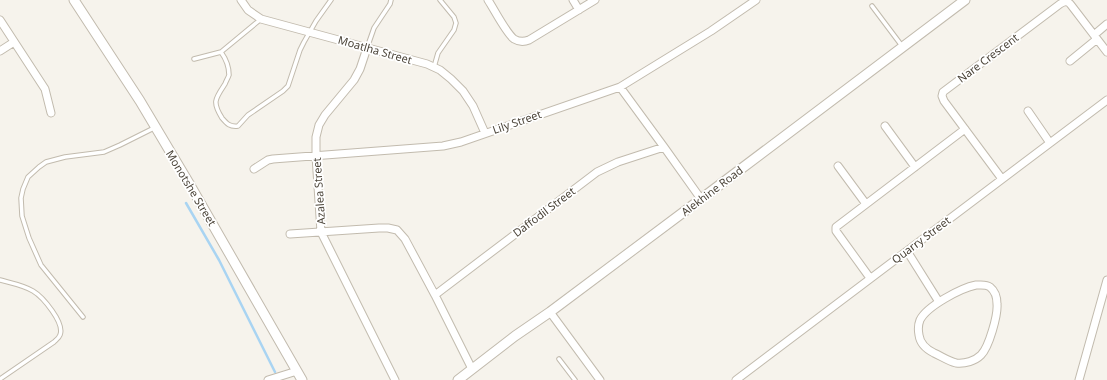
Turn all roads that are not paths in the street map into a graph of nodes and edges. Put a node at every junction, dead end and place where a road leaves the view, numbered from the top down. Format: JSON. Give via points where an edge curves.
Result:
{"nodes":[{"id":1,"x":74,"y":0,"type":"edge"},
{"id":2,"x":241,"y":0,"type":"edge"},
{"id":3,"x":331,"y":0,"type":"edge"},
{"id":4,"x":391,"y":0,"type":"edge"},
{"id":5,"x":440,"y":0,"type":"edge"},
{"id":6,"x":488,"y":0,"type":"edge"},
{"id":7,"x":573,"y":0,"type":"edge"},
{"id":8,"x":595,"y":0,"type":"edge"},
{"id":9,"x":756,"y":0,"type":"edge"},
{"id":10,"x":965,"y":0,"type":"edge"},
{"id":11,"x":872,"y":6,"type":"dead end"},
{"id":12,"x":579,"y":10,"type":"junction"},
{"id":13,"x":261,"y":19,"type":"junction"},
{"id":14,"x":0,"y":20,"type":"edge"},
{"id":15,"x":1107,"y":24,"type":"edge"},
{"id":16,"x":311,"y":32,"type":"junction"},
{"id":17,"x":1095,"y":37,"type":"junction"},
{"id":18,"x":14,"y":42,"type":"junction"},
{"id":19,"x":902,"y":47,"type":"junction"},
{"id":20,"x":367,"y":48,"type":"junction"},
{"id":21,"x":0,"y":51,"type":"edge"},
{"id":22,"x":221,"y":52,"type":"junction"},
{"id":23,"x":1107,"y":52,"type":"edge"},
{"id":24,"x":194,"y":59,"type":"dead end"},
{"id":25,"x":1070,"y":61,"type":"dead end"},
{"id":26,"x":433,"y":68,"type":"junction"},
{"id":27,"x":620,"y":87,"type":"junction"},
{"id":28,"x":1107,"y":100,"type":"edge"},
{"id":29,"x":1028,"y":111,"type":"dead end"},
{"id":30,"x":51,"y":113,"type":"dead end"},
{"id":31,"x":884,"y":126,"type":"dead end"},
{"id":32,"x":155,"y":127,"type":"junction"},
{"id":33,"x":965,"y":129,"type":"junction"},
{"id":34,"x":485,"y":133,"type":"junction"},
{"id":35,"x":1050,"y":143,"type":"junction"},
{"id":36,"x":664,"y":147,"type":"junction"},
{"id":37,"x":316,"y":156,"type":"junction"},
{"id":38,"x":838,"y":166,"type":"dead end"},
{"id":39,"x":915,"y":167,"type":"junction"},
{"id":40,"x":254,"y":169,"type":"dead end"},
{"id":41,"x":1002,"y":179,"type":"junction"},
{"id":42,"x":701,"y":199,"type":"junction"},
{"id":43,"x":866,"y":204,"type":"junction"},
{"id":44,"x":321,"y":232,"type":"junction"},
{"id":45,"x":290,"y":234,"type":"dead end"},
{"id":46,"x":907,"y":251,"type":"junction"},
{"id":47,"x":870,"y":278,"type":"junction"},
{"id":48,"x":0,"y":280,"type":"edge"},
{"id":49,"x":1107,"y":280,"type":"edge"},
{"id":50,"x":435,"y":295,"type":"junction"},
{"id":51,"x":939,"y":302,"type":"junction"},
{"id":52,"x":550,"y":312,"type":"junction"},
{"id":53,"x":83,"y":317,"type":"dead end"},
{"id":54,"x":559,"y":359,"type":"dead end"},
{"id":55,"x":472,"y":370,"type":"junction"},
{"id":56,"x":297,"y":371,"type":"junction"},
{"id":57,"x":0,"y":379,"type":"edge"},
{"id":58,"x":268,"y":380,"type":"edge"},
{"id":59,"x":302,"y":380,"type":"edge"},
{"id":60,"x":395,"y":380,"type":"edge"},
{"id":61,"x":458,"y":380,"type":"edge"},
{"id":62,"x":575,"y":380,"type":"edge"},
{"id":63,"x":600,"y":380,"type":"edge"},
{"id":64,"x":736,"y":380,"type":"edge"},
{"id":65,"x":1079,"y":380,"type":"edge"}],
"edges":[{"from":1,"to":32,"type":"street","name":"Monotshe Street"},
{"from":2,"to":13,"type":"street","name":"Moatlha Street","via":[[248,10]]},
{"from":3,"to":16,"type":"lane"},
{"from":4,"to":20,"type":"lane","via":[[374,28]]},
{"from":5,"to":26,"type":"lane","via":[[454,17],[455,26],[438,53]]},
{"from":6,"to":12,"type":"street","via":[[510,35],[522,41],[529,40]]},
{"from":7,"to":12,"type":"street"},
{"from":8,"to":12,"type":"street"},
{"from":9,"to":27,"type":"street","name":"Lily Street"},
{"from":10,"to":19,"type":"street","name":"Alekhine Road"},
{"from":11,"to":19,"type":"lane"},
{"from":13,"to":16,"type":"street","name":"Moatlha Street"},
{"from":13,"to":22,"type":"lane"},
{"from":14,"to":18,"type":"street"},
{"from":15,"to":17,"type":"street"},
{"from":16,"to":20,"type":"street","name":"Moatlha Street"},
{"from":16,"to":22,"type":"lane","via":[[300,50],[288,86],[248,115],[238,126],[226,124],[216,106],[216,98],[229,77],[227,62]]},
{"from":17,"to":23,"type":"street","name":"Nare Crescent"},
{"from":17,"to":25,"type":"street"},
{"from":17,"to":33,"type":"street","name":"Nare Crescent","via":[[1070,3],[1060,4],[943,92],[944,100]]},
{"from":18,"to":21,"type":"street"},
{"from":18,"to":30,"type":"street","via":[[45,89]]},
{"from":19,"to":42,"type":"street","name":"Alekhine Road"},
{"from":20,"to":26,"type":"street","name":"Moatlha Street","via":[[427,64]]},
{"from":20,"to":37,"type":"street","name":"Azalea Street","via":[[354,80],[319,125]]},
{"from":22,"to":24,"type":"lane"},
{"from":26,"to":34,"type":"street","name":"Moatlha Street","via":[[440,70],[463,92],[473,106]]},
{"from":27,"to":34,"type":"street","name":"Lily Street"},
{"from":27,"to":36,"type":"street"},
{"from":28,"to":35,"type":"street","name":"Quarry Street"},
{"from":29,"to":35,"type":"street"},
{"from":31,"to":39,"type":"street"},
{"from":32,"to":53,"type":"lane","via":[[104,152],[46,162],[28,177],[23,188],[22,216],[41,265]]},
{"from":32,"to":56,"type":"street","name":"Monotshe Street"},
{"from":33,"to":39,"type":"street"},
{"from":33,"to":41,"type":"street","name":"Nare Crescent"},
{"from":34,"to":37,"type":"street","name":"Lily Street","via":[[443,146]]},
{"from":35,"to":41,"type":"street","name":"Quarry Street"},
{"from":36,"to":42,"type":"street"},
{"from":36,"to":50,"type":"street","name":"Daffodil Street","via":[[618,162],[597,172]]},
{"from":37,"to":40,"type":"street","name":"Lily Street","via":[[268,160]]},
{"from":37,"to":44,"type":"street","name":"Azalea Street"},
{"from":38,"to":43,"type":"street"},
{"from":39,"to":43,"type":"street"},
{"from":41,"to":46,"type":"street","name":"Quarry Street"},
{"from":42,"to":52,"type":"street","name":"Alekhine Road"},
{"from":43,"to":47,"type":"street","via":[[835,229]]},
{"from":44,"to":45,"type":"street"},
{"from":44,"to":50,"type":"street","via":[[379,228],[397,230],[405,239]]},
{"from":44,"to":60,"type":"street","name":"Azalea Street"},
{"from":46,"to":47,"type":"street","name":"Quarry Street"},
{"from":46,"to":51,"type":"street"},
{"from":47,"to":64,"type":"street","name":"Quarry Street"},
{"from":48,"to":57,"type":"lane","via":[[38,294],[61,325],[61,334],[54,342]]},
{"from":49,"to":65,"type":"street"},
{"from":50,"to":55,"type":"street"},
{"from":51,"to":51,"type":"street","via":[[976,285],[984,285],[994,291],[998,305],[997,313],[989,342],[976,359],[969,362],[954,362],[924,346],[918,329],[920,321],[924,314]]},
{"from":52,"to":55,"type":"street","name":"Alekhine Road"},
{"from":52,"to":63,"type":"street"},
{"from":54,"to":62,"type":"lane"},
{"from":55,"to":61,"type":"street","name":"Alekhine Road"},
{"from":56,"to":58,"type":"street"},
{"from":56,"to":59,"type":"street","name":"Monotshe Street"}]}
